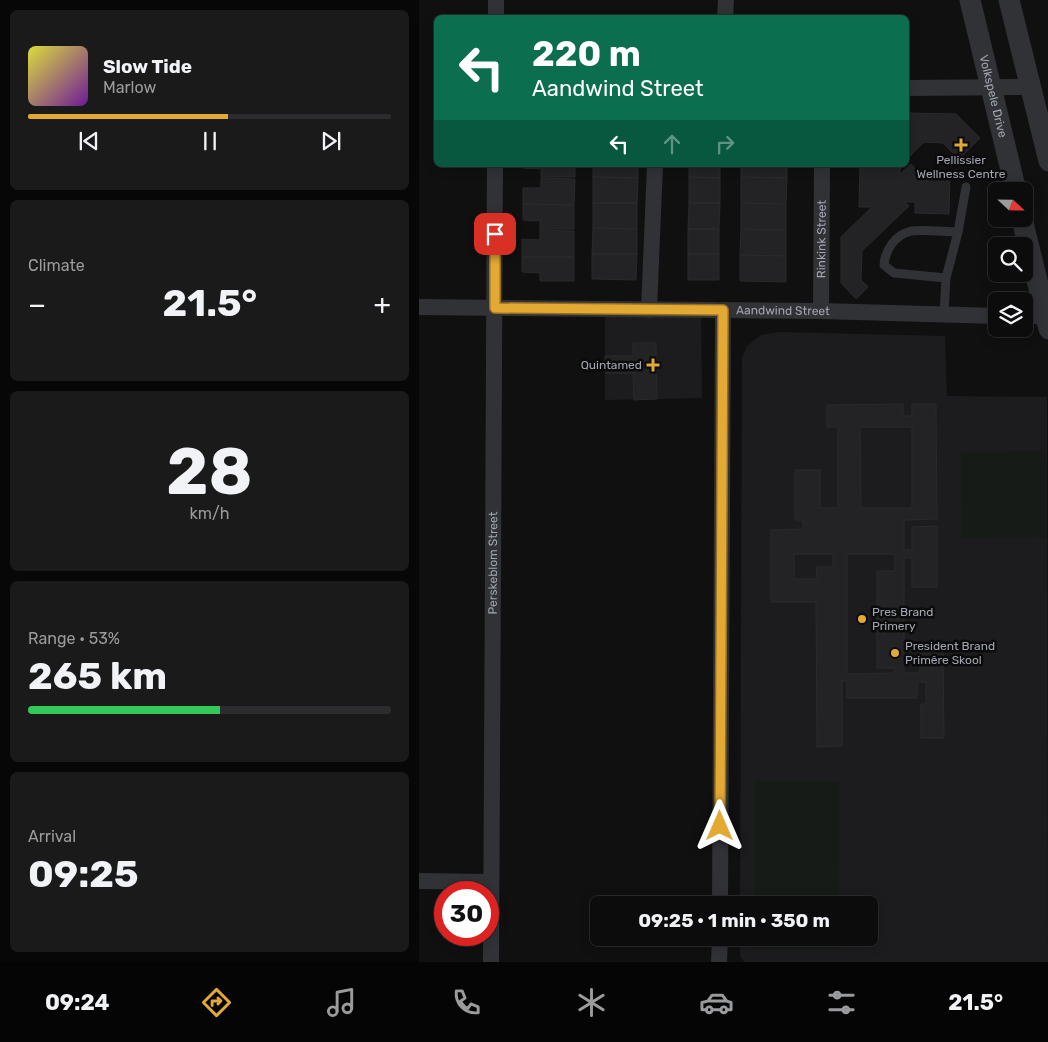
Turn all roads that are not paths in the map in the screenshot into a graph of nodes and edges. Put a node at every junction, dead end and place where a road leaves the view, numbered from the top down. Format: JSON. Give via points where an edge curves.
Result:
{"nodes":[{"id":1,"x":496,"y":0,"type":"edge"},
{"id":2,"x":726,"y":0,"type":"edge"},
{"id":3,"x":970,"y":0,"type":"edge"},
{"id":4,"x":1009,"y":0,"type":"edge"},
{"id":5,"x":496,"y":15,"type":"edge"},
{"id":6,"x":725,"y":15,"type":"edge"},
{"id":7,"x":1030,"y":87,"type":"junction"},
{"id":8,"x":909,"y":88,"type":"edge"},
{"id":9,"x":992,"y":88,"type":"junction"},
{"id":10,"x":1048,"y":161,"type":"edge"},
{"id":11,"x":495,"y":167,"type":"edge"},
{"id":12,"x":655,"y":167,"type":"edge"},
{"id":13,"x":822,"y":167,"type":"edge"},
{"id":14,"x":1014,"y":182,"type":"edge"},
{"id":15,"x":965,"y":187,"type":"dead end"},
{"id":16,"x":959,"y":232,"type":"junction"},
{"id":17,"x":1033,"y":267,"type":"edge"},
{"id":18,"x":946,"y":278,"type":"junction"},
{"id":19,"x":419,"y":307,"type":"edge"},
{"id":20,"x":495,"y":308,"type":"junction"},
{"id":21,"x":649,"y":310,"type":"junction"},
{"id":22,"x":723,"y":310,"type":"junction"},
{"id":23,"x":821,"y":311,"type":"junction"},
{"id":24,"x":944,"y":314,"type":"junction"},
{"id":25,"x":988,"y":316,"type":"edge"},
{"id":26,"x":1033,"y":317,"type":"edge"},
{"id":27,"x":1047,"y":319,"type":"edge"},
{"id":28,"x":419,"y":881,"type":"edge"},
{"id":29,"x":434,"y":881,"type":"edge"},
{"id":30,"x":491,"y":881,"type":"edge"},
{"id":31,"x":720,"y":896,"type":"edge"},
{"id":32,"x":491,"y":946,"type":"edge"},
{"id":33,"x":720,"y":946,"type":"edge"},
{"id":34,"x":491,"y":962,"type":"edge"},
{"id":35,"x":719,"y":962,"type":"edge"}],
"edges":[{"from":1,"to":5,"type":"street"},
{"from":2,"to":6,"type":"street"},
{"from":3,"to":9,"type":"street","name":"Volkspele Drive"},
{"from":4,"to":7,"type":"street"},
{"from":7,"to":9,"type":"street"},
{"from":7,"to":10,"type":"street"},
{"from":8,"to":9,"type":"street"},
{"from":9,"to":14,"type":"street","name":"Volkspele Drive"},
{"from":11,"to":20,"type":"street","name":"Perskeblom Street"},
{"from":12,"to":21,"type":"street"},
{"from":13,"to":23,"type":"street","name":"Rinkink Street"},
{"from":15,"to":16,"type":"lane"},
{"from":16,"to":18,"type":"lane"},
{"from":16,"to":18,"type":"lane","via":[[911,231],[896,238],[885,254],[884,265],[894,273]]},
{"from":17,"to":27,"type":"street"},
{"from":18,"to":24,"type":"lane"},
{"from":19,"to":20,"type":"street","name":"Aandwind Street"},
{"from":20,"to":21,"type":"street","name":"Aandwind Street"},
{"from":20,"to":30,"type":"street","name":"Perskeblom Street"},
{"from":21,"to":22,"type":"street","name":"Aandwind Street"},
{"from":22,"to":23,"type":"street","name":"Aandwind Street"},
{"from":22,"to":31,"type":"street"},
{"from":23,"to":24,"type":"street","name":"Aandwind Street"},
{"from":24,"to":25,"type":"street","name":"Aandwind Street"},
{"from":26,"to":27,"type":"street"},
{"from":28,"to":29,"type":"street"},
{"from":32,"to":34,"type":"street","name":"Perskeblom Street"},
{"from":33,"to":35,"type":"street"}]}
